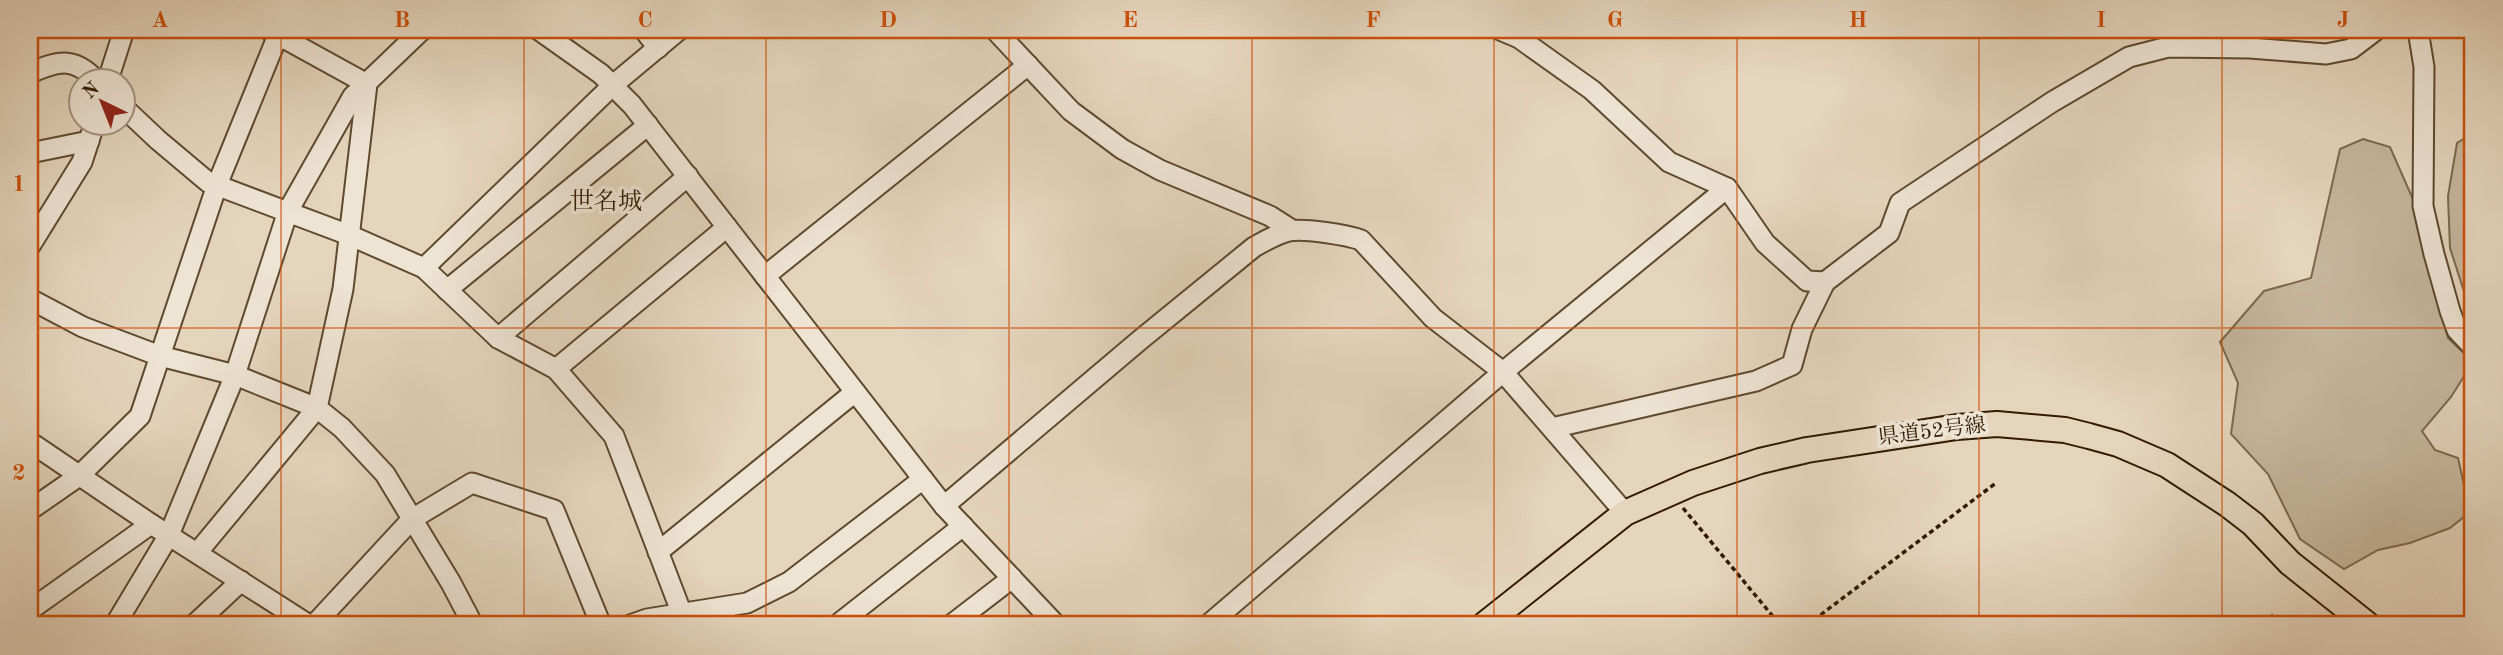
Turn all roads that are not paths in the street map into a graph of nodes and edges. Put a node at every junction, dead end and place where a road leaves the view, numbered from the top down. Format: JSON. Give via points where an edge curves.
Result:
{"nodes":[{"id":1,"x":124,"y":30,"type":"edge"},
{"id":2,"x":422,"y":30,"type":"edge"},
{"id":3,"x":540,"y":30,"type":"edge"},
{"id":4,"x":644,"y":30,"type":"edge"},
{"id":5,"x":679,"y":30,"type":"edge"},
{"id":6,"x":995,"y":30,"type":"edge"},
{"id":7,"x":1500,"y":30,"type":"edge"},
{"id":8,"x":2376,"y":30,"type":"edge"},
{"id":9,"x":2418,"y":30,"type":"edge"},
{"id":10,"x":277,"y":32,"type":"edge"},
{"id":11,"x":658,"y":48,"type":"junction"},
{"id":12,"x":1028,"y":65,"type":"junction"},
{"id":13,"x":79,"y":66,"type":"edge"},
{"id":14,"x":112,"y":66,"type":"edge"},
{"id":15,"x":30,"y":73,"type":"edge"},
{"id":16,"x":367,"y":84,"type":"junction"},
{"id":17,"x":613,"y":85,"type":"junction"},
{"id":18,"x":136,"y":118,"type":"edge"},
{"id":19,"x":648,"y":125,"type":"junction"},
{"id":20,"x":80,"y":136,"type":"edge"},
{"id":21,"x":91,"y":136,"type":"edge"},
{"id":22,"x":30,"y":153,"type":"edge"},
{"id":23,"x":688,"y":176,"type":"junction"},
{"id":24,"x":217,"y":185,"type":"junction"},
{"id":25,"x":1727,"y":188,"type":"junction"},
{"id":26,"x":288,"y":211,"type":"junction"},
{"id":27,"x":727,"y":227,"type":"junction"},
{"id":28,"x":1292,"y":230,"type":"junction"},
{"id":29,"x":349,"y":235,"type":"junction"},
{"id":30,"x":30,"y":246,"type":"edge"},
{"id":31,"x":424,"y":268,"type":"junction"},
{"id":32,"x":765,"y":276,"type":"junction"},
{"id":33,"x":1825,"y":282,"type":"junction"},
{"id":34,"x":447,"y":290,"type":"junction"},
{"id":35,"x":30,"y":299,"type":"edge"},
{"id":36,"x":498,"y":338,"type":"junction"},
{"id":37,"x":2473,"y":347,"type":"edge"},
{"id":38,"x":160,"y":356,"type":"junction"},
{"id":39,"x":556,"y":369,"type":"junction"},
{"id":40,"x":1503,"y":372,"type":"junction"},
{"id":41,"x":235,"y":375,"type":"junction"},
{"id":42,"x":855,"y":392,"type":"junction"},
{"id":43,"x":317,"y":408,"type":"junction"},
{"id":44,"x":1552,"y":428,"type":"junction"},
{"id":45,"x":30,"y":442,"type":"edge"},
{"id":46,"x":79,"y":476,"type":"junction"},
{"id":47,"x":923,"y":479,"type":"junction"},
{"id":48,"x":944,"y":506,"type":"junction"},
{"id":49,"x":30,"y":510,"type":"edge"},
{"id":50,"x":1625,"y":513,"type":"junction"},
{"id":51,"x":412,"y":519,"type":"junction"},
{"id":52,"x":150,"y":524,"type":"junction"},
{"id":53,"x":963,"y":526,"type":"junction"},
{"id":54,"x":169,"y":535,"type":"junction"},
{"id":55,"x":659,"y":552,"type":"junction"},
{"id":56,"x":197,"y":553,"type":"junction"},
{"id":57,"x":1012,"y":578,"type":"junction"},
{"id":58,"x":241,"y":581,"type":"junction"},
{"id":59,"x":30,"y":610,"type":"edge"},
{"id":60,"x":682,"y":620,"type":"edge"},
{"id":61,"x":115,"y":625,"type":"edge"},
{"id":62,"x":194,"y":625,"type":"edge"},
{"id":63,"x":312,"y":625,"type":"edge"},
{"id":64,"x":473,"y":625,"type":"edge"},
{"id":65,"x":601,"y":625,"type":"edge"},
{"id":66,"x":631,"y":625,"type":"edge"},
{"id":67,"x":837,"y":625,"type":"edge"},
{"id":68,"x":951,"y":625,"type":"edge"},
{"id":69,"x":1056,"y":625,"type":"edge"},
{"id":70,"x":1208,"y":625,"type":"edge"},
{"id":71,"x":1484,"y":625,"type":"edge"},
{"id":72,"x":2368,"y":625,"type":"edge"}],
"edges":[{"from":1,"to":14,"type":"street"},
{"from":2,"to":16,"type":"street"},
{"from":3,"to":17,"type":"street"},
{"from":4,"to":11,"type":"street"},
{"from":5,"to":11,"type":"street"},
{"from":6,"to":12,"type":"street"},
{"from":7,"to":25,"type":"street","via":[[1520,38],[1592,90],[1670,162]]},
{"from":8,"to":33,"type":"street","via":[[2351,49],[2326,54],[2168,47],[2129,57],[1900,203],[1889,233]]},
{"from":9,"to":37,"type":"street","via":[[2424,67],[2423,206],[2450,311],[2457,330]]},
{"from":10,"to":16,"type":"street"},
{"from":10,"to":24,"type":"street"},
{"from":11,"to":17,"type":"street"},
{"from":12,"to":28,"type":"street","via":[[1071,111],[1122,149]]},
{"from":12,"to":32,"type":"street"},
{"from":13,"to":15,"type":"street","via":[[72,62],[50,64]]},
{"from":16,"to":26,"type":"street","via":[[353,96]]},
{"from":16,"to":29,"type":"street"},
{"from":17,"to":19,"type":"street"},
{"from":17,"to":31,"type":"street"},
{"from":18,"to":24,"type":"street"},
{"from":19,"to":23,"type":"street"},
{"from":19,"to":34,"type":"street"},
{"from":20,"to":22,"type":"street"},
{"from":21,"to":30,"type":"street","via":[[82,162]]},
{"from":23,"to":27,"type":"street"},
{"from":23,"to":36,"type":"street"},
{"from":24,"to":26,"type":"street"},
{"from":24,"to":38,"type":"street"},
{"from":25,"to":33,"type":"street","via":[[1765,243],[1807,281]]},
{"from":25,"to":40,"type":"street"},
{"from":26,"to":29,"type":"street"},
{"from":26,"to":41,"type":"street"},
{"from":27,"to":32,"type":"street"},
{"from":27,"to":39,"type":"street"},
{"from":28,"to":40,"type":"street","via":[[1361,240],[1433,318]]},
{"from":28,"to":48,"type":"street","via":[[1254,247]]},
{"from":29,"to":31,"type":"street"},
{"from":29,"to":43,"type":"street"},
{"from":31,"to":34,"type":"street"},
{"from":32,"to":42,"type":"street"},
{"from":33,"to":44,"type":"street","via":[[1802,329],[1793,365],[1756,381]]},
{"from":34,"to":36,"type":"street"},
{"from":35,"to":38,"type":"street","via":[[83,327]]},
{"from":36,"to":39,"type":"street"},
{"from":38,"to":41,"type":"street"},
{"from":38,"to":46,"type":"street","via":[[140,416]]},
{"from":39,"to":55,"type":"street","via":[[614,436]]},
{"from":40,"to":44,"type":"street"},
{"from":40,"to":70,"type":"street"},
{"from":41,"to":43,"type":"street"},
{"from":41,"to":54,"type":"street"},
{"from":42,"to":47,"type":"street"},
{"from":42,"to":55,"type":"street"},
{"from":43,"to":51,"type":"street","via":[[385,474]]},
{"from":43,"to":56,"type":"street"},
{"from":44,"to":50,"type":"street"},
{"from":45,"to":46,"type":"street"},
{"from":46,"to":49,"type":"street"},
{"from":46,"to":52,"type":"street"},
{"from":47,"to":48,"type":"street"},
{"from":47,"to":60,"type":"street","via":[[789,582],[747,603]]},
{"from":48,"to":53,"type":"street"},
{"from":50,"to":71,"type":"main road","name":"県道52号線"},
{"from":50,"to":72,"type":"main road","name":"県道52号線","via":[[1703,479],[1807,450],[1997,424],[2065,430],[2140,452],[2191,479],[2253,524],[2290,563]]},
{"from":51,"to":63,"type":"street"},
{"from":51,"to":64,"type":"street"},
{"from":51,"to":65,"type":"street","via":[[472,483],[554,510]]},
{"from":52,"to":54,"type":"street"},
{"from":52,"to":59,"type":"street"},
{"from":53,"to":57,"type":"street"},
{"from":53,"to":67,"type":"street"},
{"from":54,"to":56,"type":"street"},
{"from":54,"to":61,"type":"street"},
{"from":55,"to":60,"type":"street"},
{"from":56,"to":58,"type":"street"},
{"from":57,"to":68,"type":"street"},
{"from":57,"to":69,"type":"street"},
{"from":58,"to":62,"type":"street"},
{"from":58,"to":63,"type":"street"},
{"from":60,"to":66,"type":"street"}]}
